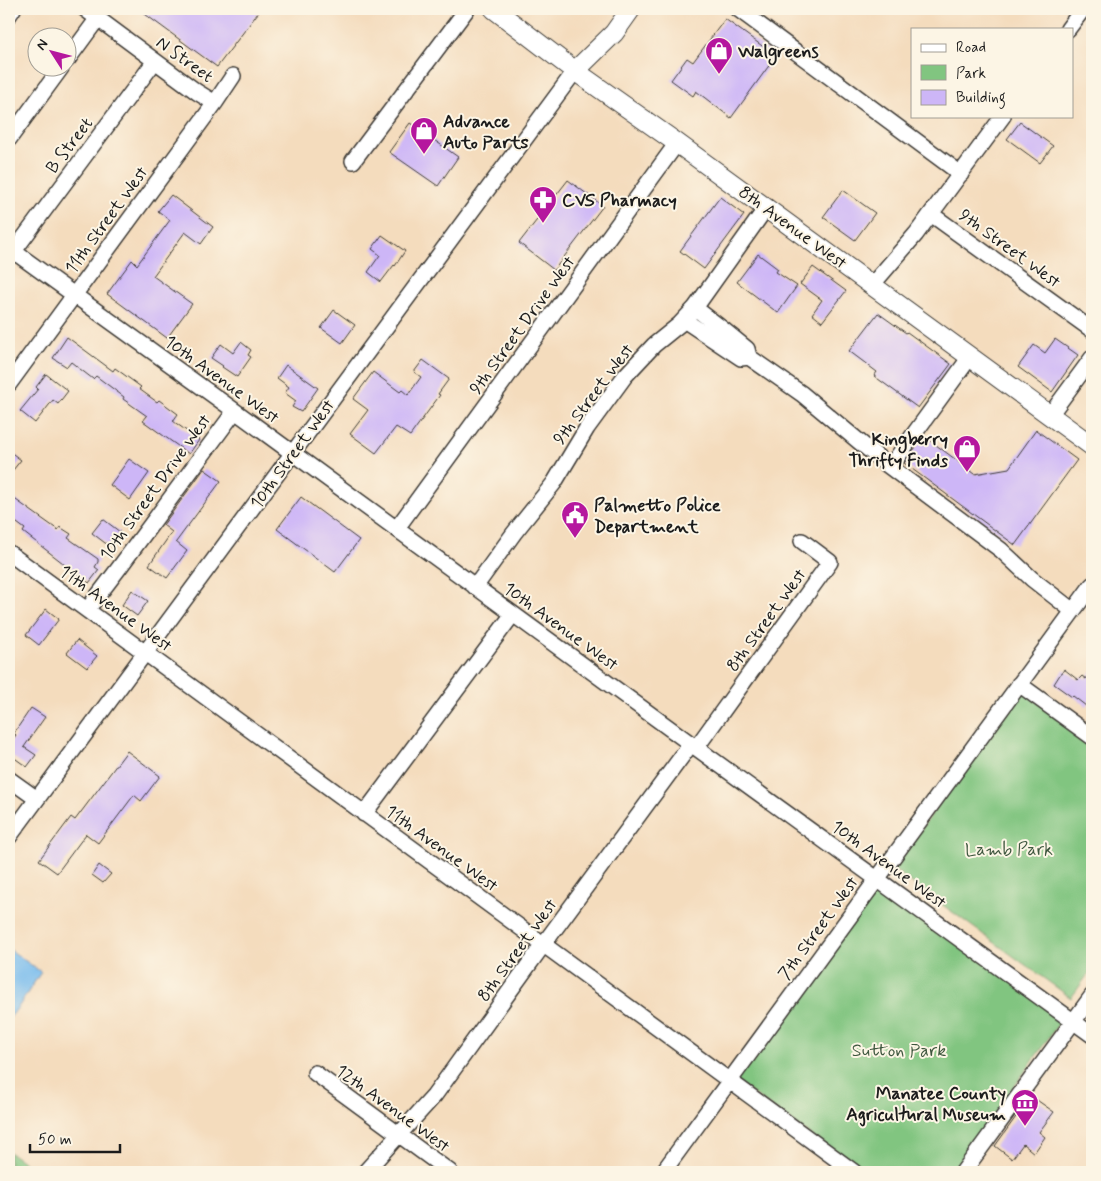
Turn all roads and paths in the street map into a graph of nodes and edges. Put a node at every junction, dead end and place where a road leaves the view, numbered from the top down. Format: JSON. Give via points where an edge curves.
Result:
{"nodes":[{"id":1,"x":13,"y":9,"type":"edge"},
{"id":2,"x":85,"y":9,"type":"edge"},
{"id":3,"x":467,"y":9,"type":"edge"},
{"id":4,"x":494,"y":9,"type":"edge"},
{"id":5,"x":616,"y":9,"type":"edge"},
{"id":6,"x":632,"y":9,"type":"edge"},
{"id":7,"x":738,"y":9,"type":"edge"},
{"id":8,"x":1083,"y":9,"type":"edge"},
{"id":9,"x":9,"y":15,"type":"edge"},
{"id":10,"x":98,"y":18,"type":"junction"},
{"id":11,"x":1069,"y":28,"type":"edge"},
{"id":12,"x":78,"y":45,"type":"edge"},
{"id":13,"x":155,"y":62,"type":"junction"},
{"id":14,"x":575,"y":71,"type":"junction"},
{"id":15,"x":233,"y":76,"type":"dead end"},
{"id":16,"x":55,"y":78,"type":"edge"},
{"id":17,"x":215,"y":103,"type":"junction"},
{"id":18,"x":1002,"y":118,"type":"edge"},
{"id":19,"x":9,"y":139,"type":"edge"},
{"id":20,"x":677,"y":143,"type":"junction"},
{"id":21,"x":353,"y":161,"type":"dead end"},
{"id":22,"x":960,"y":174,"type":"junction"},
{"id":23,"x":766,"y":208,"type":"junction"},
{"id":24,"x":931,"y":214,"type":"junction"},
{"id":25,"x":11,"y":250,"type":"edge"},
{"id":26,"x":872,"y":285,"type":"junction"},
{"id":27,"x":74,"y":296,"type":"junction"},
{"id":28,"x":695,"y":308,"type":"junction"},
{"id":29,"x":684,"y":320,"type":"junction"},
{"id":30,"x":1092,"y":330,"type":"edge"},
{"id":31,"x":749,"y":357,"type":"junction"},
{"id":32,"x":970,"y":357,"type":"junction"},
{"id":33,"x":1092,"y":358,"type":"edge"},
{"id":34,"x":9,"y":384,"type":"edge"},
{"id":35,"x":235,"y":411,"type":"junction"},
{"id":36,"x":1050,"y":415,"type":"junction"},
{"id":37,"x":1092,"y":446,"type":"edge"},
{"id":38,"x":292,"y":453,"type":"junction"},
{"id":39,"x":890,"y":467,"type":"junction"},
{"id":40,"x":396,"y":528,"type":"junction"},
{"id":41,"x":802,"y":541,"type":"dead end"},
{"id":42,"x":9,"y":553,"type":"edge"},
{"id":43,"x":1092,"y":585,"type":"edge"},
{"id":44,"x":475,"y":587,"type":"junction"},
{"id":45,"x":87,"y":610,"type":"junction"},
{"id":46,"x":1073,"y":611,"type":"junction"},
{"id":47,"x":513,"y":614,"type":"junction"},
{"id":48,"x":145,"y":653,"type":"junction"},
{"id":49,"x":1018,"y":684,"type":"junction"},
{"id":50,"x":1092,"y":737,"type":"edge"},
{"id":51,"x":694,"y":746,"type":"junction"},
{"id":52,"x":9,"y":779,"type":"edge"},
{"id":53,"x":37,"y":799,"type":"junction"},
{"id":54,"x":364,"y":814,"type":"junction"},
{"id":55,"x":9,"y":837,"type":"edge"},
{"id":56,"x":877,"y":878,"type":"junction"},
{"id":57,"x":542,"y":945,"type":"junction"},
{"id":58,"x":1092,"y":996,"type":"edge"},
{"id":59,"x":1074,"y":1022,"type":"junction"},
{"id":60,"x":1092,"y":1035,"type":"edge"},
{"id":61,"x":315,"y":1074,"type":"dead end"},
{"id":62,"x":729,"y":1081,"type":"junction"},
{"id":63,"x":399,"y":1135,"type":"junction"},
{"id":64,"x":365,"y":1172,"type":"edge"},
{"id":65,"x":450,"y":1172,"type":"edge"},
{"id":66,"x":663,"y":1172,"type":"edge"},
{"id":67,"x":854,"y":1172,"type":"edge"},
{"id":68,"x":963,"y":1172,"type":"edge"}],
"edges":[{"from":1,"to":9,"type":"street"},
{"from":2,"to":10,"type":"street","name":"N Street"},
{"from":3,"to":21,"type":"street"},
{"from":4,"to":14,"type":"main road","name":"8th Avenue West"},
{"from":5,"to":14,"type":"main road","name":"10th Street West"},
{"from":6,"to":14,"type":"main road","name":"10th Street West","via":[[614,33]]},
{"from":7,"to":22,"type":"street"},
{"from":8,"to":11,"type":"street"},
{"from":10,"to":12,"type":"street"},
{"from":10,"to":13,"type":"street","name":"N Street"},
{"from":13,"to":17,"type":"street","name":"N Street"},
{"from":13,"to":25,"type":"street","name":"B Street"},
{"from":14,"to":20,"type":"main road","name":"8th Avenue West"},
{"from":14,"to":38,"type":"street","name":"10th Street West"},
{"from":15,"to":17,"type":"street","name":"11th Street West"},
{"from":16,"to":19,"type":"street"},
{"from":17,"to":27,"type":"street","name":"11th Street West"},
{"from":18,"to":22,"type":"street","name":"9th Street West"},
{"from":20,"to":23,"type":"main road","name":"8th Avenue West"},
{"from":20,"to":40,"type":"street","name":"9th Street Drive West"},
{"from":22,"to":24,"type":"street","name":"9th Street West"},
{"from":23,"to":26,"type":"main road","name":"8th Avenue West"},
{"from":23,"to":28,"type":"street","name":"9th Street West"},
{"from":24,"to":26,"type":"street","name":"9th Street West"},
{"from":24,"to":30,"type":"street","name":"9th Street West"},
{"from":25,"to":27,"type":"street","name":"10th Avenue West"},
{"from":26,"to":32,"type":"main road","name":"8th Avenue West"},
{"from":27,"to":34,"type":"street","name":"11th Street West"},
{"from":27,"to":35,"type":"street","name":"10th Avenue West"},
{"from":28,"to":29,"type":"street","name":"9th Street West"},
{"from":28,"to":31,"type":"street","via":[[747,349]]},
{"from":29,"to":31,"type":"street","via":[[741,358]]},
{"from":29,"to":44,"type":"street","name":"9th Street West","via":[[654,345],[625,376],[587,428],[554,483]]},
{"from":31,"to":39,"type":"street","via":[[802,394]]},
{"from":32,"to":36,"type":"main road","name":"8th Avenue West"},
{"from":32,"to":39,"type":"street"},
{"from":33,"to":36,"type":"street"},
{"from":35,"to":38,"type":"street","name":"10th Avenue West"},
{"from":35,"to":45,"type":"street","name":"10th Street Drive West"},
{"from":36,"to":37,"type":"main road","name":"8th Avenue West"},
{"from":38,"to":40,"type":"street","name":"10th Avenue West"},
{"from":38,"to":48,"type":"street","name":"10th Street West"},
{"from":39,"to":46,"type":"street","via":[[1001,550]]},
{"from":40,"to":44,"type":"street","name":"10th Avenue West"},
{"from":41,"to":51,"type":"street","name":"8th Street West","via":[[830,562]]},
{"from":42,"to":45,"type":"street","name":"11th Avenue West"},
{"from":43,"to":46,"type":"street","name":"7th Street West"},
{"from":44,"to":47,"type":"street","name":"10th Avenue West"},
{"from":45,"to":48,"type":"street","name":"11th Avenue West"},
{"from":46,"to":49,"type":"street","name":"7th Street West"},
{"from":47,"to":51,"type":"street","name":"10th Avenue West"},
{"from":47,"to":54,"type":"street"},
{"from":48,"to":53,"type":"street","name":"10th Street West"},
{"from":48,"to":54,"type":"street","name":"11th Avenue West"},
{"from":49,"to":50,"type":"street"},
{"from":49,"to":56,"type":"street","name":"7th Street West"},
{"from":51,"to":56,"type":"street","name":"10th Avenue West"},
{"from":51,"to":57,"type":"street","name":"8th Street West"},
{"from":52,"to":53,"type":"street"},
{"from":53,"to":55,"type":"street","name":"10th Street West"},
{"from":54,"to":57,"type":"street","name":"11th Avenue West"},
{"from":56,"to":59,"type":"street","name":"10th Avenue West"},
{"from":56,"to":62,"type":"street","name":"7th Street West"},
{"from":57,"to":62,"type":"street","name":"11th Avenue West"},
{"from":57,"to":63,"type":"street","name":"8th Street West","via":[[434,1096]]},
{"from":58,"to":59,"type":"street"},
{"from":59,"to":60,"type":"street","name":"10th Avenue West"},
{"from":59,"to":68,"type":"street"},
{"from":61,"to":63,"type":"street","name":"12th Avenue West"},
{"from":62,"to":66,"type":"street","name":"7th Street West"},
{"from":62,"to":67,"type":"street","name":"11th Avenue West"},
{"from":63,"to":64,"type":"street","name":"8th Street West"},
{"from":63,"to":65,"type":"street","name":"12th Avenue West"}]}
